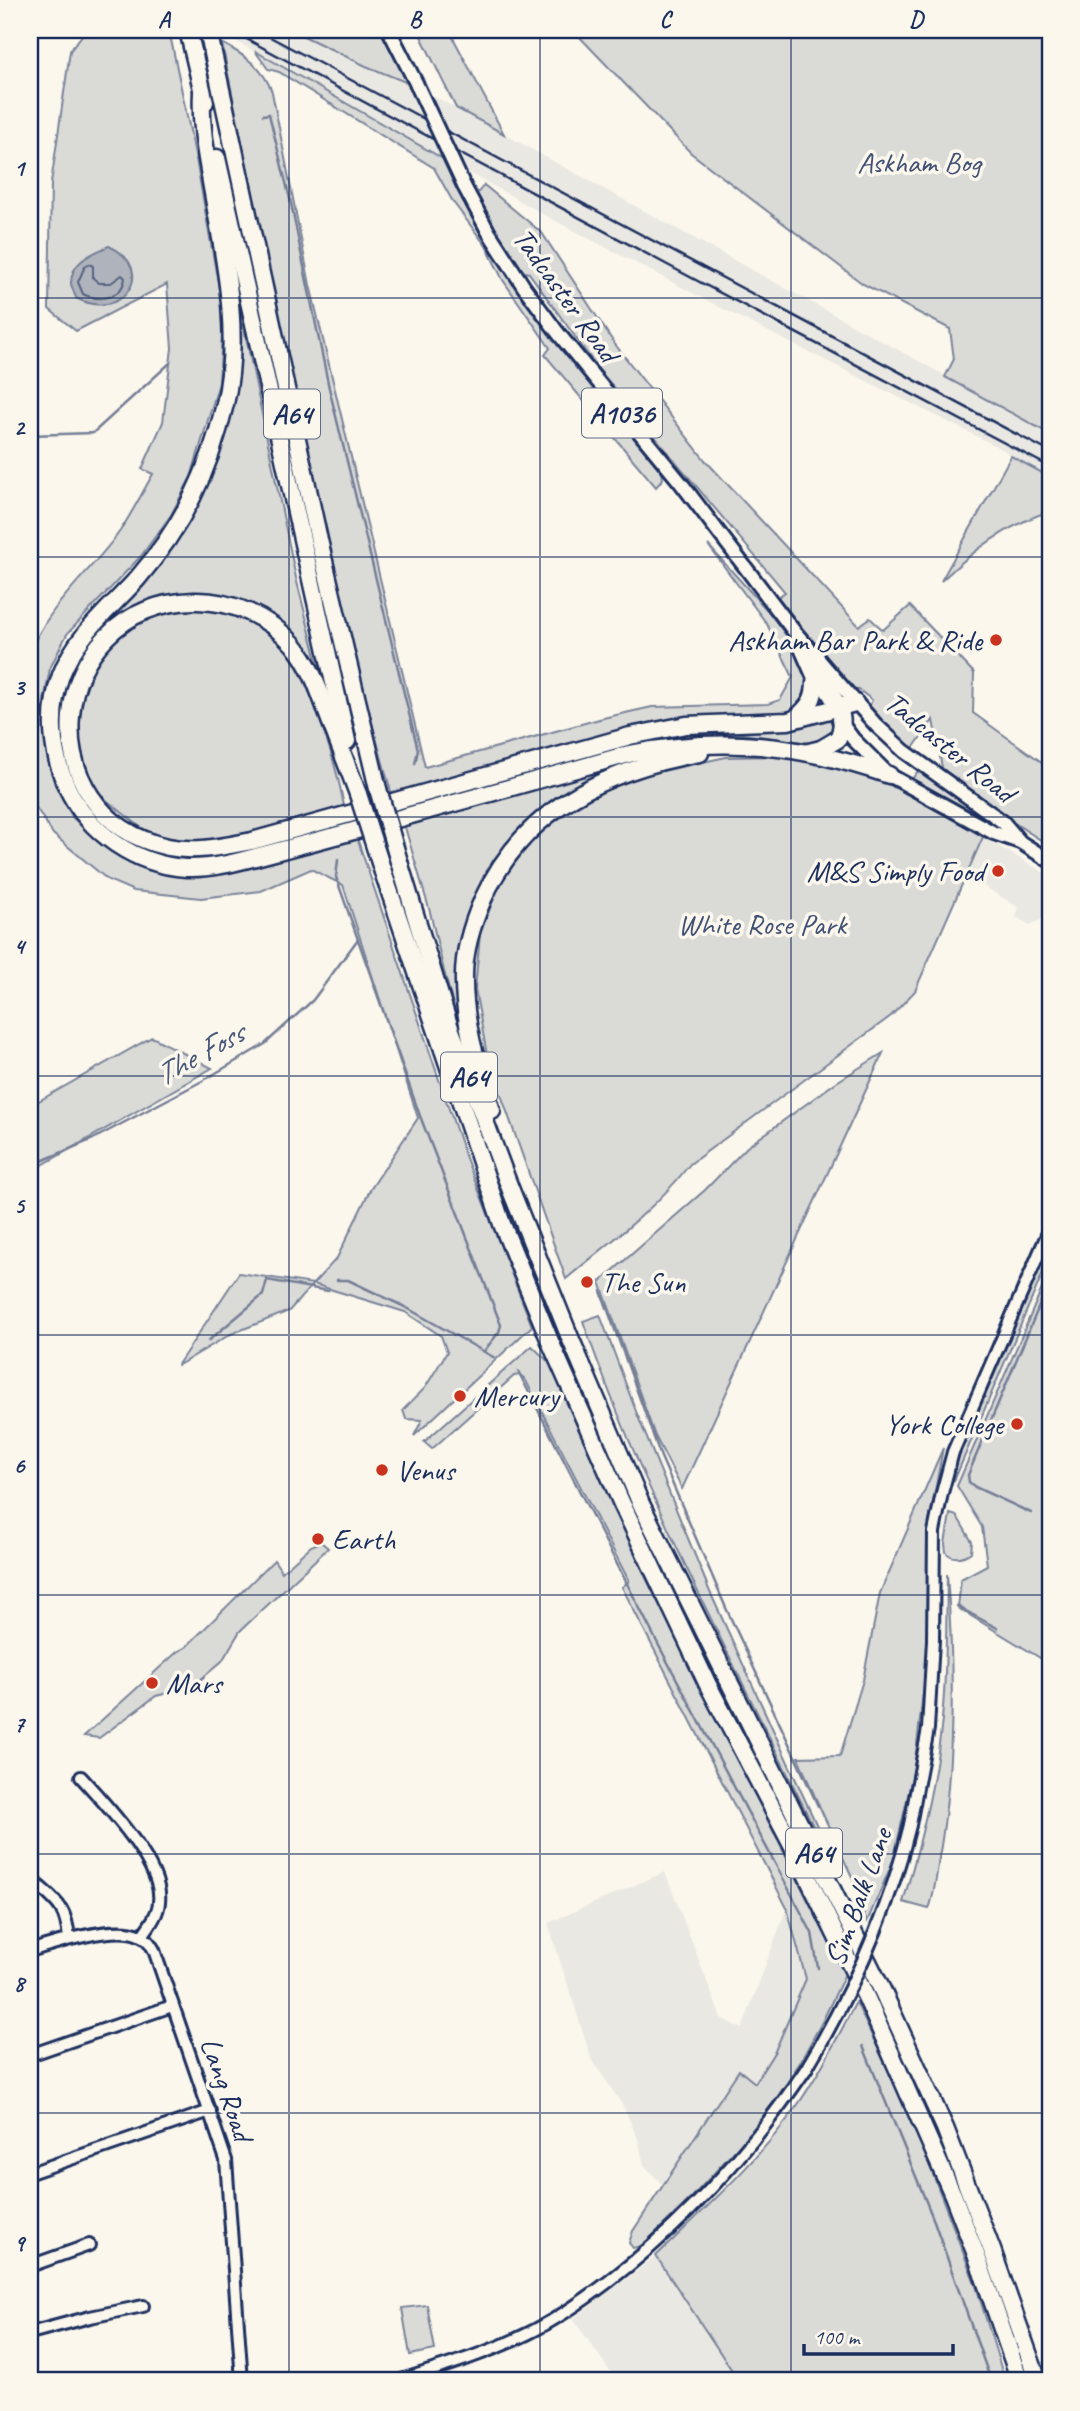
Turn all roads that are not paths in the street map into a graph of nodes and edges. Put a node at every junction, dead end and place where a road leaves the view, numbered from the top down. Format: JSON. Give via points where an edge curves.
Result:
{"nodes":[{"id":1,"x":188,"y":30,"type":"edge"},
{"id":2,"x":389,"y":30,"type":"edge"},
{"id":3,"x":209,"y":33,"type":"edge"},
{"id":4,"x":202,"y":92,"type":"junction"},
{"id":5,"x":793,"y":630,"type":"junction"},
{"id":6,"x":815,"y":654,"type":"joint"},
{"id":7,"x":815,"y":682,"type":"junction"},
{"id":8,"x":842,"y":707,"type":"junction"},
{"id":9,"x":794,"y":719,"type":"junction"},
{"id":10,"x":842,"y":724,"type":"junction"},
{"id":11,"x":747,"y":744,"type":"junction"},
{"id":12,"x":809,"y":752,"type":"junction"},
{"id":13,"x":889,"y":775,"type":"junction"},
{"id":14,"x":358,"y":794,"type":"junction"},
{"id":15,"x":1020,"y":842,"type":"junction"},
{"id":16,"x":1050,"y":861,"type":"edge"},
{"id":17,"x":510,"y":1188,"type":"junction"},
{"id":18,"x":1050,"y":1228,"type":"edge"},
{"id":19,"x":81,"y":1777,"type":"dead end"},
{"id":20,"x":30,"y":1878,"type":"edge"},
{"id":21,"x":142,"y":1936,"type":"junction"},
{"id":22,"x":69,"y":1939,"type":"junction"},
{"id":23,"x":30,"y":1951,"type":"edge"},
{"id":24,"x":173,"y":2006,"type":"junction"},
{"id":25,"x":30,"y":2055,"type":"edge"},
{"id":26,"x":209,"y":2111,"type":"junction"},
{"id":27,"x":30,"y":2173,"type":"edge"},
{"id":28,"x":89,"y":2245,"type":"dead end"},
{"id":29,"x":30,"y":2266,"type":"edge"},
{"id":30,"x":143,"y":2306,"type":"dead end"},
{"id":31,"x":30,"y":2333,"type":"edge"},
{"id":32,"x":242,"y":2381,"type":"edge"},
{"id":33,"x":398,"y":2381,"type":"edge"},
{"id":34,"x":1020,"y":2381,"type":"edge"},
{"id":35,"x":1038,"y":2381,"type":"edge"}],
"edges":[{"from":1,"to":4,"type":"highway","number":"A64"},
{"from":2,"to":5,"type":"main road","name":"Tadcaster Road","number":"A1036","bridge":true,"via":[[488,231],[584,367],[681,483]]},
{"from":3,"to":17,"type":"highway","number":"A64","bridge":true,"via":[[378,789],[449,1024]]},
{"from":4,"to":11,"type":"highway","number":"A64","via":[[201,121],[230,306],[226,398],[215,443],[184,514],[157,555],[84,635],[62,673],[53,704],[53,738],[59,770],[82,813],[120,847],[147,860],[187,868],[216,867],[629,754]]},
{"from":4,"to":14,"type":"highway","number":"A64"},
{"from":5,"to":6,"type":"main road","name":"Tadcaster Road","number":"A1036"},
{"from":5,"to":7,"type":"main road","name":"Tadcaster Road","number":"A1036"},
{"from":6,"to":8,"type":"highway","via":[[822,678]]},
{"from":7,"to":8,"type":"main road","name":"Tadcaster Road","number":"A1036"},
{"from":7,"to":9,"type":"highway","via":[[811,704]]},
{"from":8,"to":9,"type":"highway","number":"A64"},
{"from":8,"to":10,"type":"highway"},
{"from":8,"to":15,"type":"main road","name":"Tadcaster Road","number":"A1036","via":[[1003,822]]},
{"from":9,"to":14,"type":"highway","number":"A64","via":[[686,725],[630,736],[252,841],[193,850],[146,841],[116,822],[92,796],[80,775],[71,741],[71,705],[78,682],[102,641],[141,613],[163,605],[202,601],[249,611],[293,645],[312,672]]},
{"from":10,"to":12,"type":"highway","via":[[838,739]]},
{"from":10,"to":13,"type":"main road","name":"Tadcaster Road","number":"A1036"},
{"from":11,"to":12,"type":"highway","number":"A64"},
{"from":11,"to":17,"type":"highway","number":"A64","via":[[651,764],[590,787],[524,835],[494,876],[477,914],[464,975],[466,1020],[506,1155]]},
{"from":12,"to":13,"type":"highway","number":"A64"},
{"from":13,"to":15,"type":"main road","name":"Tadcaster Road","number":"A1036","via":[[994,833]]},
{"from":14,"to":34,"type":"highway","number":"A64","bridge":true,"via":[[502,1224],[552,1346],[708,1685],[796,1853],[905,2084],[977,2258]]},
{"from":15,"to":16,"type":"main road","name":"Tadcaster Road","number":"A1036"},
{"from":17,"to":35,"type":"highway","number":"A64","via":[[641,1504],[883,1992],[945,2128]]},
{"from":18,"to":33,"type":"street","name":"Sim Balk Lane","bridge":true,"via":[[953,1452],[934,1532],[928,1728],[910,1825],[866,1957],[836,2018],[749,2148],[647,2251],[529,2333]]},
{"from":19,"to":21,"type":"street","via":[[115,1806],[156,1878],[159,1905]]},
{"from":20,"to":22,"type":"street","via":[[64,1910]]},
{"from":21,"to":22,"type":"street","via":[[118,1931]]},
{"from":21,"to":24,"type":"street","name":"Lang Road","via":[[154,1950]]},
{"from":22,"to":23,"type":"street"},
{"from":24,"to":25,"type":"street"},
{"from":24,"to":26,"type":"street","name":"Lang Road"},
{"from":26,"to":27,"type":"street"},
{"from":26,"to":32,"type":"street","name":"Lang Road","via":[[228,2172]]},
{"from":28,"to":29,"type":"street"},
{"from":30,"to":31,"type":"street"}]}
